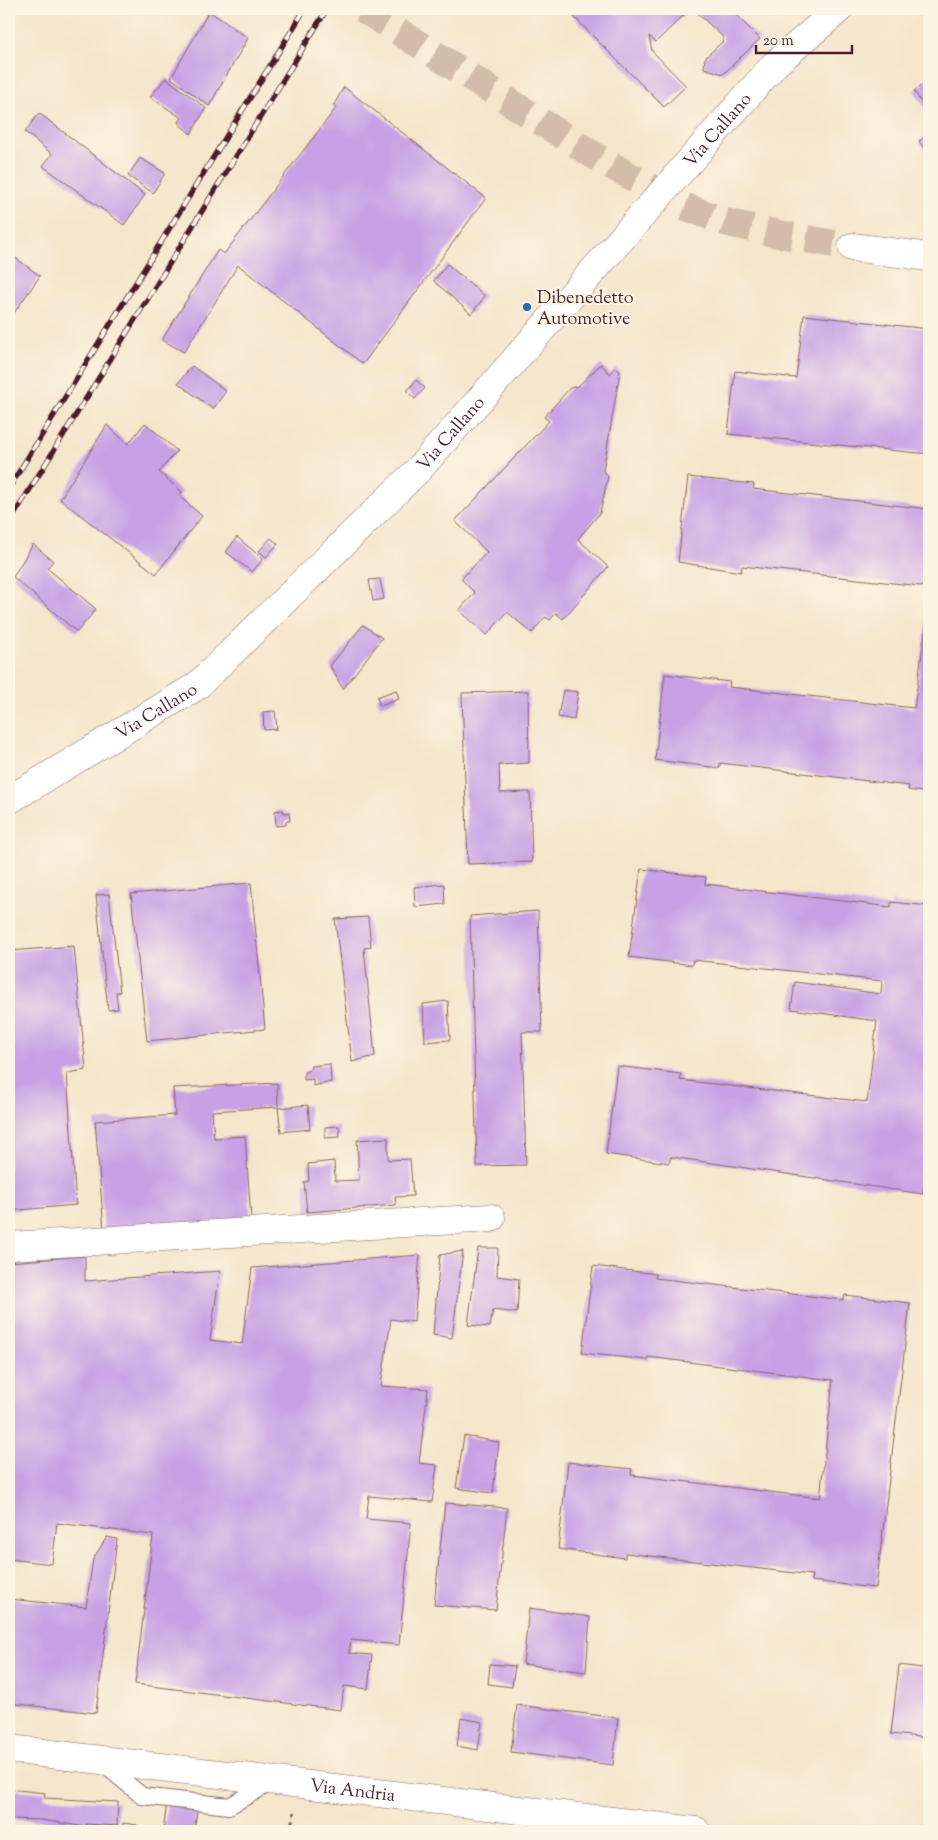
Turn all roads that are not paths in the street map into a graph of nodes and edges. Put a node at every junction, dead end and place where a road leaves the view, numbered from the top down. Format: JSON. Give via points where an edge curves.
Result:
{"nodes":[{"id":1,"x":839,"y":9,"type":"edge"},
{"id":2,"x":852,"y":247,"type":"tunnel mouth"},
{"id":3,"x":929,"y":258,"type":"edge"},
{"id":4,"x":9,"y":800,"type":"edge"},
{"id":5,"x":491,"y":1218,"type":"dead end"},
{"id":6,"x":9,"y":1246,"type":"edge"},
{"id":7,"x":9,"y":1749,"type":"edge"},
{"id":8,"x":696,"y":1831,"type":"edge"}],
"edges":[{"from":1,"to":4,"type":"street","name":"Via Callano","via":[[774,64],[418,470],[197,686]]},
{"from":2,"to":3,"type":"street"},
{"from":5,"to":6,"type":"street"},
{"from":7,"to":8,"type":"street","name":"Via Andria"}]}
